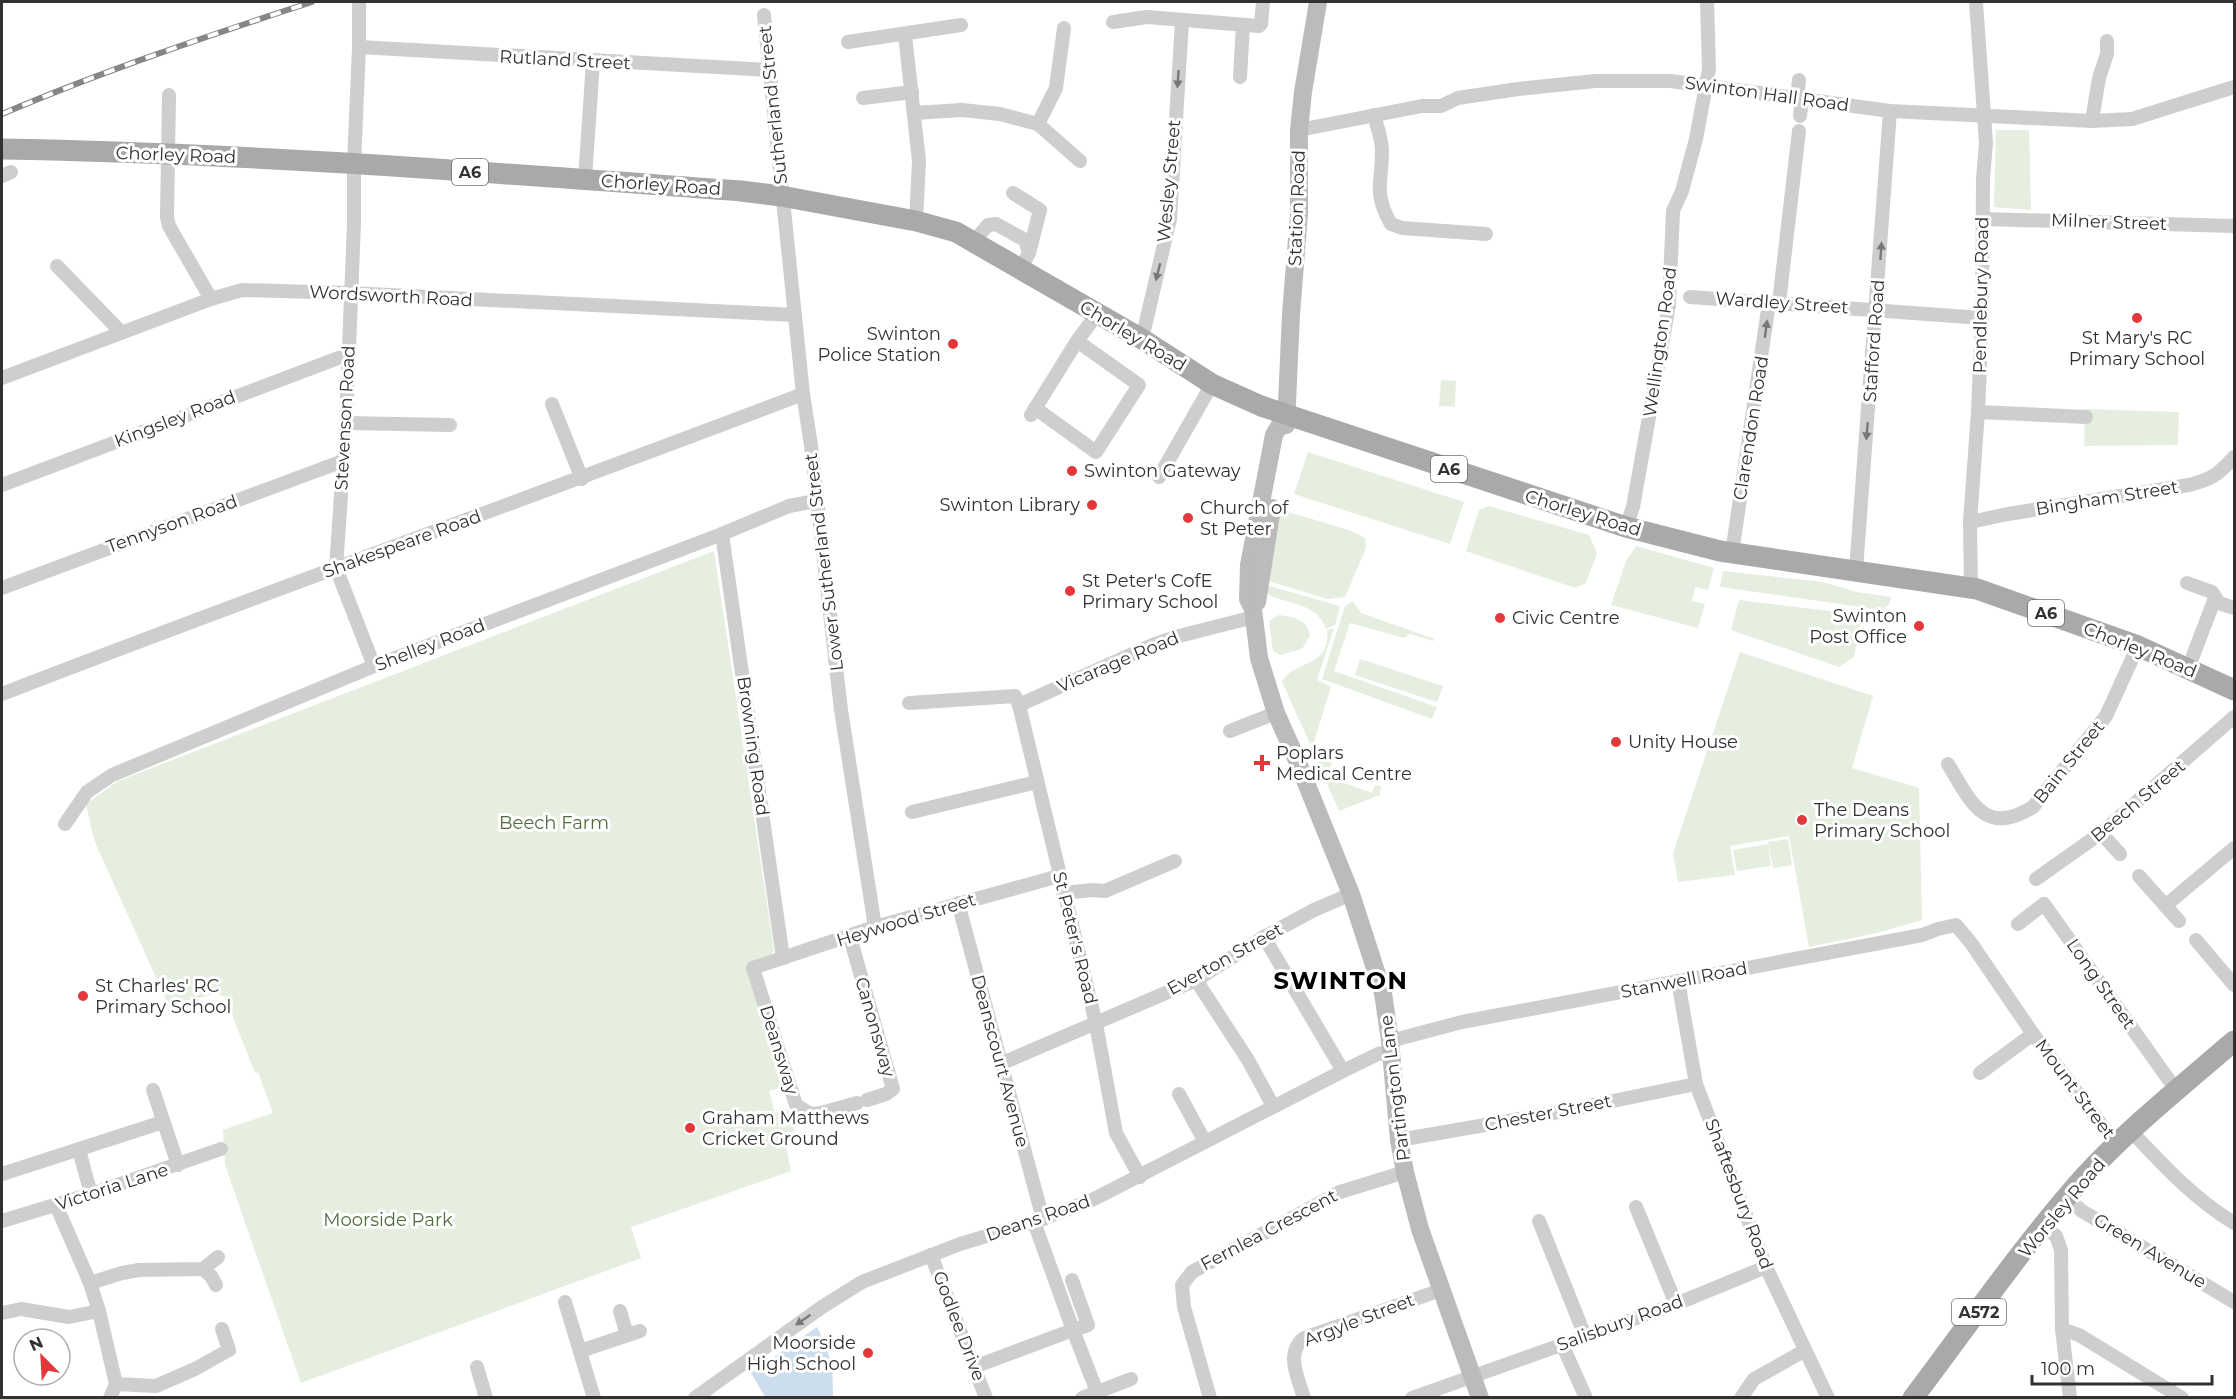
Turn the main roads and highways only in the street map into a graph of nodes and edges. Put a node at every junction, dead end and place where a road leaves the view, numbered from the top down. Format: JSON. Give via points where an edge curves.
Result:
{"nodes":[{"id":1,"x":1317,"y":2,"type":"edge"},
{"id":2,"x":2,"y":149,"type":"edge"},
{"id":3,"x":1286,"y":415,"type":"junction"},
{"id":4,"x":2235,"y":690,"type":"edge"},
{"id":5,"x":2235,"y":1041,"type":"edge"},
{"id":6,"x":1480,"y":1398,"type":"edge"},
{"id":7,"x":1913,"y":1398,"type":"edge"}],
"edges":[{"from":1,"to":3,"type":"main road","name":"Station Road","via":[[1299,130],[1299,214]]},
{"from":2,"to":3,"type":"main road","name":"Chorley Road","number":"A6","via":[[168,154],[585,179],[781,196],[916,221],[956,232],[1025,261],[1097,314],[1212,384]]},
{"from":3,"to":4,"type":"main road","name":"Chorley Road","number":"A6","via":[[1626,527],[1732,553],[1971,588],[2138,646]]},
{"from":3,"to":6,"type":"main road","name":"Partington Lane","via":[[1274,435],[1249,565],[1248,599],[1259,658],[1276,713],[1351,894],[1383,993],[1405,1172],[1420,1229]]},
{"from":5,"to":7,"type":"main road","name":"Worsley Road","number":"A572","via":[[2123,1137],[2067,1198]]}]}
